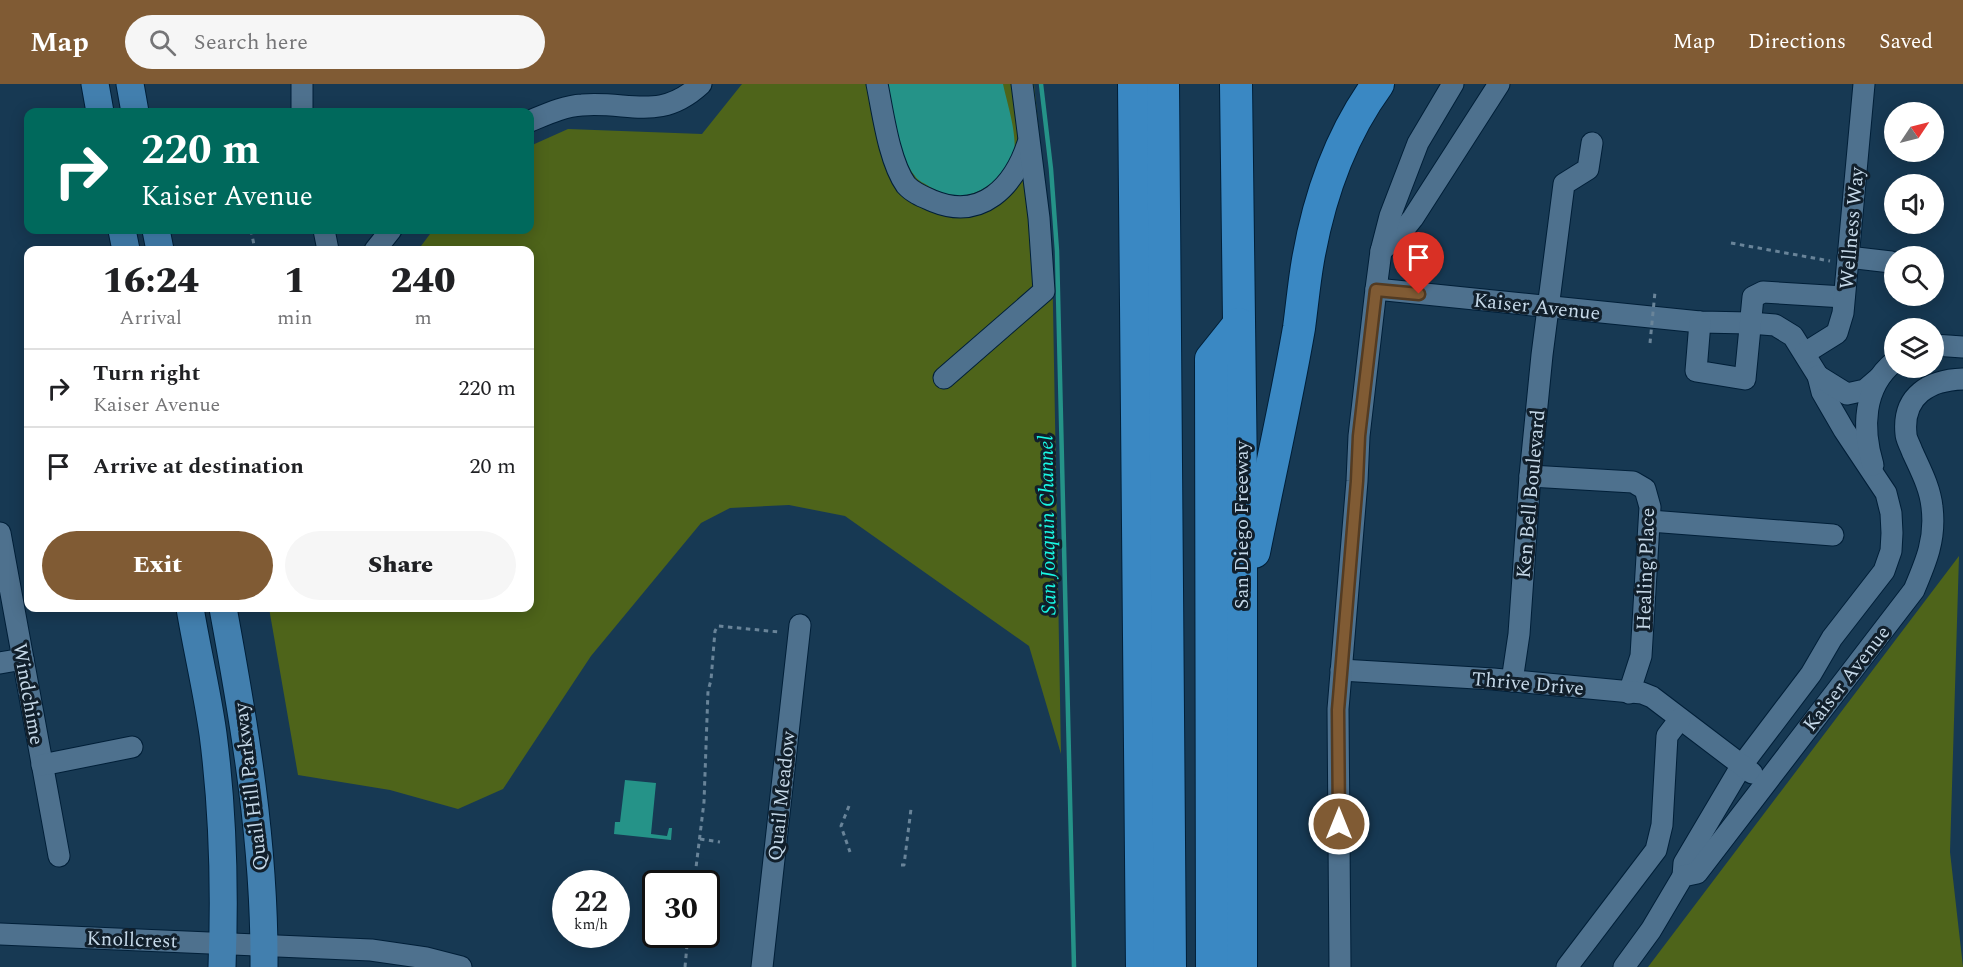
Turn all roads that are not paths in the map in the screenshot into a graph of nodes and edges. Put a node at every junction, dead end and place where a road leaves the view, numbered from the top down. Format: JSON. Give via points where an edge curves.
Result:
{"nodes":[{"id":1,"x":95,"y":84,"type":"edge"},
{"id":2,"x":130,"y":84,"type":"edge"},
{"id":3,"x":302,"y":84,"type":"edge"},
{"id":4,"x":701,"y":84,"type":"edge"},
{"id":5,"x":877,"y":84,"type":"edge"},
{"id":6,"x":1022,"y":84,"type":"edge"},
{"id":7,"x":1134,"y":84,"type":"edge"},
{"id":8,"x":1163,"y":84,"type":"edge"},
{"id":9,"x":1236,"y":84,"type":"edge"},
{"id":10,"x":1378,"y":84,"type":"edge"},
{"id":11,"x":1453,"y":84,"type":"edge"},
{"id":12,"x":1499,"y":84,"type":"edge"},
{"id":13,"x":1864,"y":84,"type":"edge"},
{"id":14,"x":99,"y":108,"type":"edge"},
{"id":15,"x":134,"y":108,"type":"edge"},
{"id":16,"x":302,"y":108,"type":"edge"},
{"id":17,"x":534,"y":120,"type":"edge"},
{"id":18,"x":1029,"y":141,"type":"junction"},
{"id":19,"x":1592,"y":143,"type":"dead end"},
{"id":20,"x":388,"y":234,"type":"edge"},
{"id":21,"x":378,"y":246,"type":"edge"},
{"id":22,"x":1381,"y":251,"type":"junction"},
{"id":23,"x":1848,"y":257,"type":"junction"},
{"id":24,"x":1884,"y":261,"type":"edge"},
{"id":25,"x":1376,"y":290,"type":"junction"},
{"id":26,"x":1844,"y":297,"type":"junction"},
{"id":27,"x":1550,"y":307,"type":"junction"},
{"id":28,"x":1700,"y":322,"type":"junction"},
{"id":29,"x":1750,"y":323,"type":"junction"},
{"id":30,"x":1239,"y":324,"type":"junction"},
{"id":31,"x":1944,"y":345,"type":"edge"},
{"id":32,"x":1963,"y":346,"type":"edge"},
{"id":33,"x":1805,"y":352,"type":"junction"},
{"id":34,"x":1884,"y":370,"type":"edge"},
{"id":35,"x":1818,"y":375,"type":"junction"},
{"id":36,"x":1879,"y":377,"type":"junction"},
{"id":37,"x":944,"y":378,"type":"dead end"},
{"id":38,"x":1963,"y":379,"type":"edge"},
{"id":39,"x":1530,"y":476,"type":"junction"},
{"id":40,"x":1876,"y":477,"type":"junction"},
{"id":41,"x":1650,"y":521,"type":"junction"},
{"id":42,"x":0,"y":533,"type":"edge"},
{"id":43,"x":1833,"y":535,"type":"dead end"},
{"id":44,"x":20,"y":597,"type":"edge"},
{"id":45,"x":191,"y":612,"type":"edge"},
{"id":46,"x":224,"y":612,"type":"edge"},
{"id":47,"x":1241,"y":618,"type":"junction"},
{"id":48,"x":800,"y":625,"type":"dead end"},
{"id":49,"x":1641,"y":656,"type":"junction"},
{"id":50,"x":23,"y":659,"type":"junction"},
{"id":51,"x":0,"y":663,"type":"edge"},
{"id":52,"x":1341,"y":670,"type":"junction"},
{"id":53,"x":1512,"y":681,"type":"junction"},
{"id":54,"x":1629,"y":693,"type":"junction"},
{"id":55,"x":1680,"y":718,"type":"junction"},
{"id":56,"x":1701,"y":734,"type":"junction"},
{"id":57,"x":132,"y":747,"type":"dead end"},
{"id":58,"x":42,"y":765,"type":"junction"},
{"id":59,"x":1742,"y":765,"type":"junction"},
{"id":60,"x":1765,"y":783,"type":"junction"},
{"id":61,"x":58,"y":856,"type":"dead end"},
{"id":62,"x":1683,"y":876,"type":"junction"},
{"id":63,"x":0,"y":934,"type":"edge"},
{"id":64,"x":223,"y":955,"type":"edge"},
{"id":65,"x":264,"y":956,"type":"edge"},
{"id":66,"x":461,"y":967,"type":"edge"},
{"id":67,"x":762,"y":967,"type":"edge"},
{"id":68,"x":1142,"y":967,"type":"edge"},
{"id":69,"x":1170,"y":967,"type":"edge"},
{"id":70,"x":1212,"y":967,"type":"edge"},
{"id":71,"x":1241,"y":967,"type":"edge"},
{"id":72,"x":1340,"y":967,"type":"edge"},
{"id":73,"x":1567,"y":967,"type":"edge"},
{"id":74,"x":1624,"y":967,"type":"edge"}],
"edges":[{"from":1,"to":14,"type":"main road"},
{"from":2,"to":15,"type":"main road"},
{"from":3,"to":16,"type":"street"},
{"from":4,"to":17,"type":"street","via":[[663,107],[585,105]]},
{"from":5,"to":18,"type":"street","via":[[895,165],[907,186],[944,206],[964,208],[997,194],[1023,159]]},
{"from":6,"to":18,"type":"street"},
{"from":7,"to":68,"type":"highway"},
{"from":8,"to":69,"type":"highway"},
{"from":9,"to":30,"type":"highway","name":"San Diego Freeway"},
{"from":10,"to":47,"type":"highway","via":[[1329,173],[1317,213],[1299,327]]},
{"from":11,"to":22,"type":"street","via":[[1418,143]]},
{"from":12,"to":22,"type":"street","via":[[1413,219]]},
{"from":13,"to":23,"type":"street","name":"Wellness Way"},
{"from":18,"to":37,"type":"street","via":[[1044,291]]},
{"from":19,"to":27,"type":"street","name":"Ken Bell Boulevard","via":[[1588,169],[1564,184]]},
{"from":20,"to":21,"type":"street"},
{"from":22,"to":25,"type":"street"},
{"from":23,"to":24,"type":"street"},
{"from":23,"to":26,"type":"street","name":"Wellness Way"},
{"from":25,"to":27,"type":"street","name":"Kaiser Avenue"},
{"from":25,"to":52,"type":"street","via":[[1359,436]]},
{"from":26,"to":29,"type":"street","via":[[1763,292],[1753,297]]},
{"from":26,"to":33,"type":"street","name":"Wellness Way","via":[[1837,333]]},
{"from":27,"to":28,"type":"street","name":"Kaiser Avenue"},
{"from":27,"to":39,"type":"street","name":"Ken Bell Boulevard"},
{"from":28,"to":29,"type":"street","name":"Kaiser Avenue"},
{"from":28,"to":29,"type":"street","via":[[1696,371],[1745,379]]},
{"from":29,"to":33,"type":"street","name":"Kaiser Avenue","via":[[1783,329]]},
{"from":30,"to":47,"type":"highway","name":"San Diego Freeway"},
{"from":30,"to":70,"type":"highway","via":[[1211,359]]},
{"from":31,"to":32,"type":"street"},
{"from":33,"to":35,"type":"street","name":"Kaiser Avenue"},
{"from":34,"to":36,"type":"street","name":"Kaiser Avenue"},
{"from":35,"to":36,"type":"street","name":"Kaiser Avenue","via":[[1846,394],[1864,390]]},
{"from":35,"to":40,"type":"street","name":"Kaiser Avenue","via":[[1822,392]]},
{"from":36,"to":40,"type":"street","name":"Kaiser Avenue","via":[[1865,420],[1867,447]]},
{"from":38,"to":60,"type":"street","name":"Kaiser Avenue","via":[[1947,379],[1928,386],[1914,399],[1906,416],[1906,435],[1927,486],[1933,520],[1931,550],[1914,590]]},
{"from":39,"to":41,"type":"street","name":"Healing Place","via":[[1633,482],[1645,489]]},
{"from":39,"to":53,"type":"street","name":"Ken Bell Boulevard"},
{"from":40,"to":59,"type":"street","name":"Kaiser Avenue","via":[[1891,513],[1891,550],[1884,571]]},
{"from":41,"to":43,"type":"street"},
{"from":41,"to":49,"type":"street","name":"Healing Place"},
{"from":42,"to":44,"type":"street","name":"Windchime"},
{"from":44,"to":50,"type":"street","name":"Windchime"},
{"from":45,"to":64,"type":"main road","name":"Quail Hill Parkway","via":[[216,762],[223,854]]},
{"from":46,"to":65,"type":"main road","name":"Quail Hill Parkway","via":[[255,797]]},
{"from":47,"to":71,"type":"highway","name":"San Diego Freeway"},
{"from":48,"to":67,"type":"street","name":"Quail Meadow"},
{"from":49,"to":54,"type":"street","name":"Healing Place"},
{"from":49,"to":56,"type":"street","name":"Thrive Drive","via":[[1650,680],[1692,712]]},
{"from":50,"to":51,"type":"street"},
{"from":50,"to":58,"type":"street","name":"Windchime"},
{"from":52,"to":53,"type":"street","name":"Thrive Drive"},
{"from":52,"to":72,"type":"street"},
{"from":53,"to":54,"type":"street","name":"Thrive Drive"},
{"from":54,"to":55,"type":"street","name":"Thrive Drive","via":[[1652,697]]},
{"from":55,"to":56,"type":"street","name":"Thrive Drive"},
{"from":55,"to":73,"type":"street","via":[[1667,736],[1662,825],[1656,850]]},
{"from":56,"to":59,"type":"street","name":"Thrive Drive"},
{"from":57,"to":58,"type":"street"},
{"from":58,"to":61,"type":"street","name":"Windchime"},
{"from":59,"to":60,"type":"street","name":"Thrive Drive"},
{"from":59,"to":62,"type":"street","name":"Kaiser Avenue","via":[[1684,863]]},
{"from":60,"to":62,"type":"street","name":"Kaiser Avenue","via":[[1697,873]]},
{"from":62,"to":74,"type":"street","name":"Kaiser Avenue"},
{"from":63,"to":64,"type":"street","name":"Knollcrest"},
{"from":64,"to":65,"type":"street","name":"Knollcrest"},
{"from":65,"to":66,"type":"street","name":"Knollcrest","via":[[396,953]]}]}
